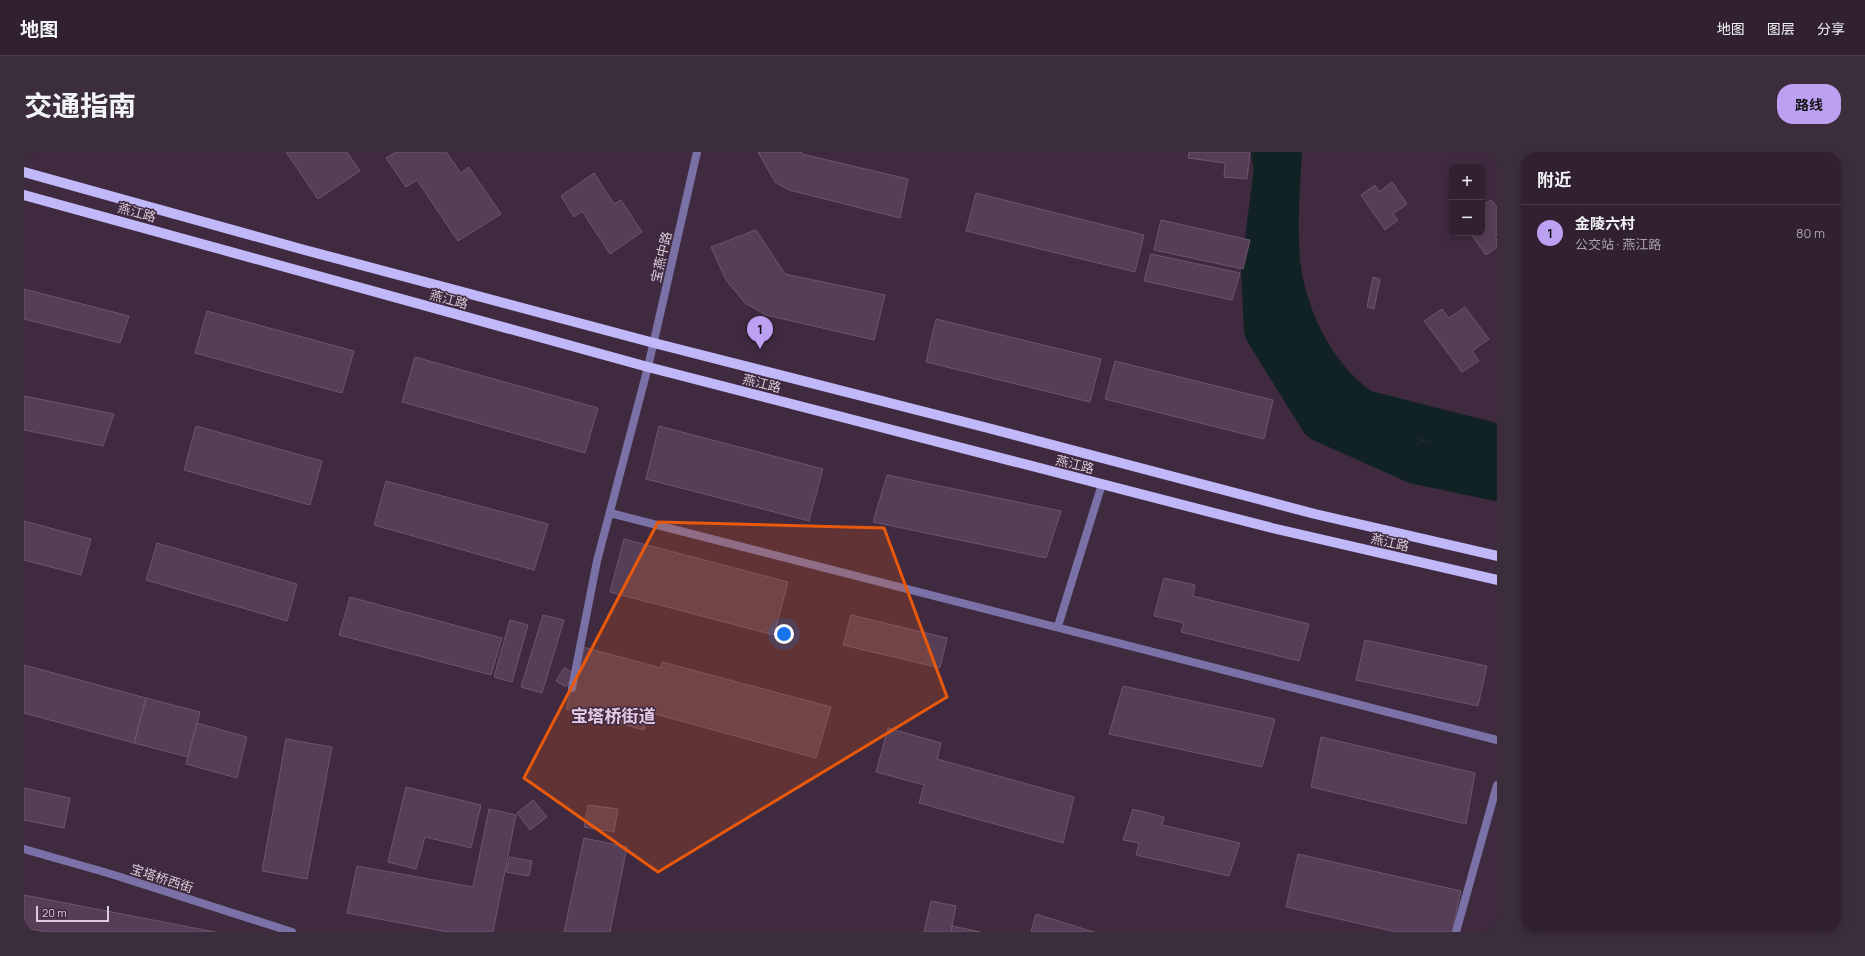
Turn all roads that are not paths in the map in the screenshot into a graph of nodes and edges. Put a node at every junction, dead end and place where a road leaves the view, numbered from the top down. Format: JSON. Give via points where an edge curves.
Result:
{"nodes":[{"id":1,"x":697,"y":152,"type":"edge"},
{"id":2,"x":24,"y":172,"type":"edge"},
{"id":3,"x":24,"y":194,"type":"edge"},
{"id":4,"x":654,"y":343,"type":"junction"},
{"id":5,"x":648,"y":367,"type":"junction"},
{"id":6,"x":1102,"y":484,"type":"junction"},
{"id":7,"x":610,"y":513,"type":"junction"},
{"id":8,"x":1497,"y":556,"type":"edge"},
{"id":9,"x":1497,"y":580,"type":"edge"},
{"id":10,"x":1058,"y":626,"type":"junction"},
{"id":11,"x":572,"y":688,"type":"dead end"},
{"id":12,"x":1497,"y":740,"type":"edge"},
{"id":13,"x":1497,"y":785,"type":"edge"},
{"id":14,"x":24,"y":849,"type":"edge"},
{"id":15,"x":292,"y":932,"type":"edge"},
{"id":16,"x":1456,"y":932,"type":"edge"}],
"edges":[{"from":1,"to":4,"type":"street","name":"宝燕中路"},
{"from":2,"to":4,"type":"main road"},
{"from":3,"to":5,"type":"main road","name":"燕江路"},
{"from":4,"to":5,"type":"street","name":"宝燕中路"},
{"from":4,"to":8,"type":"main road","via":[[1315,514]]},
{"from":5,"to":6,"type":"main road","name":"燕江路"},
{"from":5,"to":7,"type":"street","name":"宝燕中路"},
{"from":6,"to":9,"type":"main road","name":"燕江路","via":[[1272,528]]},
{"from":6,"to":10,"type":"street"},
{"from":7,"to":10,"type":"street"},
{"from":7,"to":11,"type":"street","name":"宝燕中路","via":[[597,561]]},
{"from":10,"to":12,"type":"street"},
{"from":13,"to":16,"type":"street"},
{"from":14,"to":15,"type":"street","name":"宝塔桥西街"}]}
